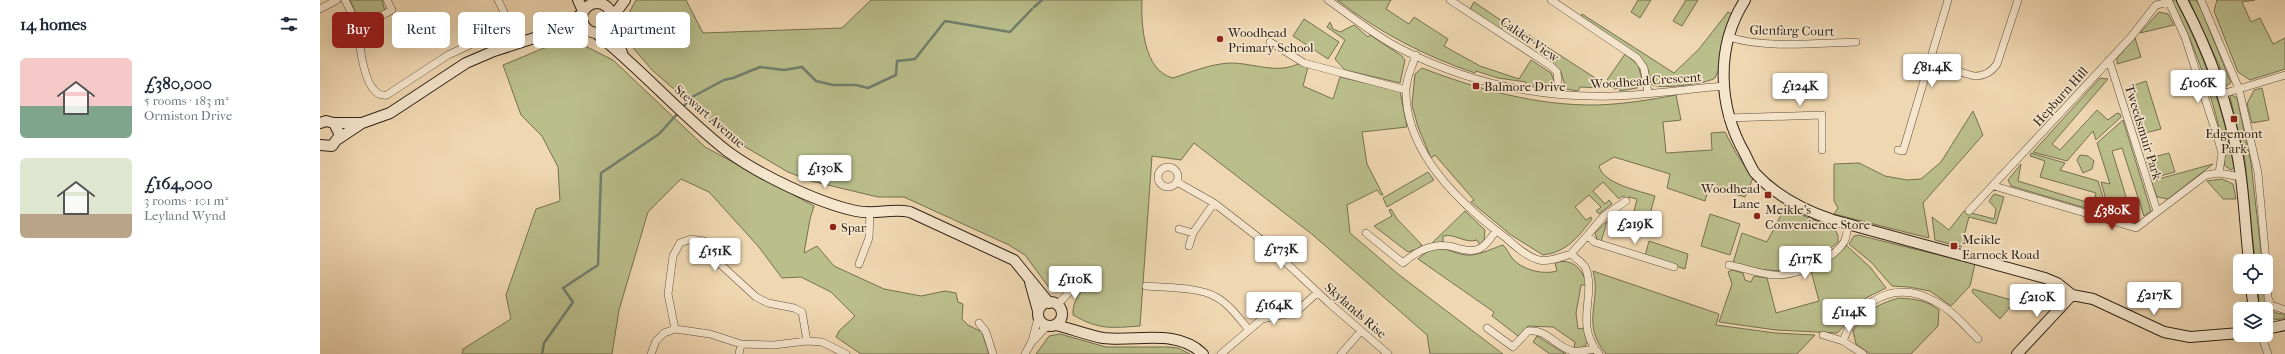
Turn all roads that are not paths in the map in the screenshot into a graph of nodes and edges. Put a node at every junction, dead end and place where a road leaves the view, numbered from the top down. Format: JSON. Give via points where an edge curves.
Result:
{"nodes":[{"id":1,"x":337,"y":0,"type":"edge"},
{"id":2,"x":345,"y":0,"type":"edge"},
{"id":3,"x":387,"y":0,"type":"edge"},
{"id":4,"x":498,"y":0,"type":"edge"},
{"id":5,"x":578,"y":0,"type":"edge"},
{"id":6,"x":625,"y":0,"type":"edge"},
{"id":7,"x":1328,"y":0,"type":"edge"},
{"id":8,"x":1450,"y":0,"type":"edge"},
{"id":9,"x":1551,"y":0,"type":"edge"},
{"id":10,"x":1745,"y":0,"type":"edge"},
{"id":11,"x":1948,"y":0,"type":"edge"},
{"id":12,"x":2018,"y":0,"type":"edge"},
{"id":13,"x":2182,"y":0,"type":"edge"},
{"id":14,"x":2168,"y":1,"type":"edge"},
{"id":15,"x":2204,"y":1,"type":"edge"},
{"id":16,"x":600,"y":2,"type":"edge"},
{"id":17,"x":320,"y":9,"type":"edge"},
{"id":18,"x":351,"y":12,"type":"edge"},
{"id":19,"x":583,"y":12,"type":"joint"},
{"id":20,"x":610,"y":12,"type":"edge"},
{"id":21,"x":617,"y":12,"type":"edge"},
{"id":22,"x":384,"y":14,"type":"edge"},
{"id":23,"x":588,"y":28,"type":"edge"},
{"id":24,"x":596,"y":31,"type":"edge"},
{"id":25,"x":588,"y":32,"type":"edge"},
{"id":26,"x":592,"y":32,"type":"junction"},
{"id":27,"x":1729,"y":37,"type":"junction"},
{"id":28,"x":533,"y":38,"type":"edge"},
{"id":29,"x":1270,"y":42,"type":"dead end"},
{"id":30,"x":1856,"y":42,"type":"dead end"},
{"id":31,"x":361,"y":48,"type":"edge"},
{"id":32,"x":621,"y":48,"type":"edge"},
{"id":33,"x":623,"y":54,"type":"junction"},
{"id":34,"x":1416,"y":55,"type":"junction"},
{"id":35,"x":2109,"y":60,"type":"junction"},
{"id":36,"x":1930,"y":63,"type":"junction"},
{"id":37,"x":2285,"y":76,"type":"edge"},
{"id":38,"x":1724,"y":86,"type":"junction"},
{"id":39,"x":2239,"y":89,"type":"junction"},
{"id":40,"x":1406,"y":90,"type":"junction"},
{"id":41,"x":1648,"y":93,"type":"junction"},
{"id":42,"x":2222,"y":94,"type":"junction"},
{"id":43,"x":1559,"y":95,"type":"junction"},
{"id":44,"x":1728,"y":118,"type":"junction"},
{"id":45,"x":325,"y":120,"type":"edge"},
{"id":46,"x":362,"y":123,"type":"junction"},
{"id":47,"x":338,"y":139,"type":"junction"},
{"id":48,"x":323,"y":148,"type":"edge"},
{"id":49,"x":1822,"y":150,"type":"dead end"},
{"id":50,"x":1898,"y":150,"type":"dead end"},
{"id":51,"x":2219,"y":173,"type":"junction"},
{"id":52,"x":2241,"y":177,"type":"junction"},
{"id":53,"x":1177,"y":182,"type":"dead end"},
{"id":54,"x":1994,"y":186,"type":"junction"},
{"id":55,"x":1626,"y":201,"type":"dead end"},
{"id":56,"x":1214,"y":203,"type":"junction"},
{"id":57,"x":1969,"y":211,"type":"dead end"},
{"id":58,"x":2157,"y":211,"type":"junction"},
{"id":59,"x":870,"y":212,"type":"junction"},
{"id":60,"x":1848,"y":224,"type":"junction"},
{"id":61,"x":1179,"y":229,"type":"dead end"},
{"id":62,"x":1496,"y":231,"type":"junction"},
{"id":63,"x":1193,"y":233,"type":"junction"},
{"id":64,"x":1366,"y":233,"type":"dead end"},
{"id":65,"x":1588,"y":236,"type":"junction"},
{"id":66,"x":1189,"y":246,"type":"dead end"},
{"id":67,"x":1571,"y":254,"type":"junction"},
{"id":68,"x":2248,"y":254,"type":"edge"},
{"id":69,"x":2265,"y":254,"type":"edge"},
{"id":70,"x":859,"y":264,"type":"dead end"},
{"id":71,"x":1730,"y":264,"type":"dead end"},
{"id":72,"x":1674,"y":267,"type":"dead end"},
{"id":73,"x":1028,"y":278,"type":"junction"},
{"id":74,"x":1079,"y":282,"type":"dead end"},
{"id":75,"x":1146,"y":286,"type":"dead end"},
{"id":76,"x":1317,"y":293,"type":"junction"},
{"id":77,"x":2268,"y":294,"type":"edge"},
{"id":78,"x":2072,"y":295,"type":"junction"},
{"id":79,"x":1056,"y":307,"type":"junction"},
{"id":80,"x":2285,"y":310,"type":"edge"},
{"id":81,"x":1038,"y":315,"type":"junction"},
{"id":82,"x":980,"y":323,"type":"dead end"},
{"id":83,"x":2285,"y":325,"type":"edge"},
{"id":84,"x":1052,"y":326,"type":"junction"},
{"id":85,"x":1487,"y":328,"type":"dead end"},
{"id":86,"x":2273,"y":328,"type":"edge"},
{"id":87,"x":675,"y":329,"type":"junction"},
{"id":88,"x":1079,"y":330,"type":"junction"},
{"id":89,"x":1249,"y":330,"type":"junction"},
{"id":90,"x":1361,"y":331,"type":"junction"},
{"id":91,"x":2233,"y":333,"type":"edge"},
{"id":92,"x":1823,"y":335,"type":"dead end"},
{"id":93,"x":1978,"y":339,"type":"dead end"},
{"id":94,"x":808,"y":341,"type":"junction"},
{"id":95,"x":1843,"y":341,"type":"junction"},
{"id":96,"x":2264,"y":342,"type":"edge"},
{"id":97,"x":1031,"y":343,"type":"junction"},
{"id":98,"x":741,"y":344,"type":"junction"},
{"id":99,"x":1597,"y":351,"type":"edge"},
{"id":100,"x":651,"y":354,"type":"edge"},
{"id":101,"x":739,"y":354,"type":"edge"},
{"id":102,"x":846,"y":354,"type":"edge"},
{"id":103,"x":993,"y":354,"type":"edge"},
{"id":104,"x":1025,"y":354,"type":"edge"},
{"id":105,"x":1203,"y":354,"type":"edge"},
{"id":106,"x":1221,"y":354,"type":"edge"},
{"id":107,"x":1341,"y":354,"type":"edge"},
{"id":108,"x":1388,"y":354,"type":"edge"},
{"id":109,"x":1863,"y":354,"type":"edge"},
{"id":110,"x":2017,"y":354,"type":"edge"},
{"id":111,"x":2268,"y":354,"type":"edge"}],
"edges":[{"from":1,"to":17,"type":"street"},
{"from":2,"to":18,"type":"street"},
{"from":3,"to":22,"type":"street","via":[[392,10]]},
{"from":4,"to":31,"type":"street","via":[[506,20],[505,26],[498,32],[448,55],[387,95],[376,93],[364,73]]},
{"from":5,"to":19,"type":"street"},
{"from":6,"to":21,"type":"street"},
{"from":7,"to":34,"type":"street","name":"Woodhead Crescent","via":[[1398,47]]},
{"from":8,"to":43,"type":"street","name":"Calder View","via":[[1551,66],[1556,72]]},
{"from":9,"to":41,"type":"street","via":[[1637,58],[1644,68]]},
{"from":10,"to":27,"type":"street","via":[[1734,19]]},
{"from":11,"to":36,"type":"street"},
{"from":12,"to":36,"type":"street","via":[[1993,70],[1981,76],[1974,76]]},
{"from":13,"to":42,"type":"street","via":[[2200,37]]},
{"from":14,"to":35,"type":"street","name":"Hepburn Hill","via":[[2156,5]]},
{"from":14,"to":51,"type":"street","via":[[2186,37],[2222,152]]},
{"from":15,"to":39,"type":"street"},
{"from":16,"to":19,"type":"street","via":[[587,7]]},
{"from":16,"to":20,"type":"street"},
{"from":23,"to":26,"type":"street"},
{"from":24,"to":26,"type":"street"},
{"from":25,"to":26,"type":"street"},
{"from":26,"to":33,"type":"street","name":"Stewart Avenue"},
{"from":27,"to":30,"type":"street","name":"Glenfarg Court","via":[[1741,41],[1787,43]]},
{"from":27,"to":38,"type":"street"},
{"from":28,"to":46,"type":"street","via":[[494,50],[466,63],[390,113]]},
{"from":29,"to":40,"type":"street","via":[[1304,63]]},
{"from":32,"to":33,"type":"street","name":"Stewart Avenue"},
{"from":33,"to":59,"type":"street","name":"Stewart Avenue","via":[[650,82],[746,164],[800,191],[840,206]]},
{"from":34,"to":40,"type":"street"},
{"from":34,"to":43,"type":"street","name":"Woodhead Crescent","via":[[1454,73],[1494,84]]},
{"from":35,"to":54,"type":"street","name":"Hepburn Hill"},
{"from":35,"to":58,"type":"street","name":"Tweedsmuir Park"},
{"from":36,"to":50,"type":"street","via":[[1902,152]]},
{"from":37,"to":39,"type":"street"},
{"from":38,"to":41,"type":"street","name":"Woodhead Crescent"},
{"from":38,"to":44,"type":"street"},
{"from":39,"to":42,"type":"street"},
{"from":39,"to":69,"type":"street","via":[[2258,172]]},
{"from":40,"to":62,"type":"street","via":[[1411,120],[1431,166],[1452,193]]},
{"from":41,"to":43,"type":"street","name":"Woodhead Crescent","via":[[1614,96]]},
{"from":42,"to":52,"type":"street"},
{"from":44,"to":49,"type":"street","via":[[1822,116]]},
{"from":44,"to":60,"type":"street","via":[[1754,172],[1771,188],[1806,210]]},
{"from":45,"to":46,"type":"street"},
{"from":45,"to":47,"type":"street","via":[[339,131]]},
{"from":46,"to":47,"type":"street"},
{"from":47,"to":48,"type":"street"},
{"from":51,"to":52,"type":"street"},
{"from":51,"to":58,"type":"street","via":[[2206,175]]},
{"from":52,"to":68,"type":"street"},
{"from":53,"to":56,"type":"street","name":"Skylands Rise"},
{"from":54,"to":57,"type":"street","name":"Hepburn Hill"},
{"from":54,"to":58,"type":"street","via":[[2136,228]]},
{"from":55,"to":65,"type":"street","via":[[1604,216]]},
{"from":56,"to":63,"type":"street"},
{"from":56,"to":76,"type":"street","name":"Skylands Rise","via":[[1279,254]]},
{"from":59,"to":70,"type":"street","via":[[869,238]]},
{"from":59,"to":73,"type":"street","name":"Stewart Avenue","via":[[900,210],[918,216],[1005,254],[1014,260]]},
{"from":60,"to":71,"type":"street","via":[[1844,242],[1837,250],[1815,265],[1798,272],[1775,275]]},
{"from":60,"to":78,"type":"street","via":[[2025,271],[2057,283]]},
{"from":61,"to":63,"type":"street"},
{"from":62,"to":64,"type":"street","via":[[1479,249],[1471,251],[1434,246],[1419,251],[1403,263]]},
{"from":62,"to":67,"type":"street","via":[[1538,260],[1546,261]]},
{"from":63,"to":66,"type":"street"},
{"from":65,"to":67,"type":"street"},
{"from":65,"to":72,"type":"street","via":[[1594,242]]},
{"from":67,"to":99,"type":"street","via":[[1586,268],[1589,282],[1585,319]]},
{"from":73,"to":79,"type":"street","name":"Stewart Avenue"},
{"from":73,"to":81,"type":"street","name":"Stewart Avenue"},
{"from":74,"to":79,"type":"street"},
{"from":75,"to":89,"type":"street","via":[[1215,296],[1228,306]]},
{"from":76,"to":89,"type":"street","via":[[1296,312],[1268,317]]},
{"from":76,"to":90,"type":"street","name":"Skylands Rise"},
{"from":77,"to":80,"type":"street","via":[[2271,305]]},
{"from":78,"to":91,"type":"street","via":[[2093,299],[2151,326],[2182,336],[2205,337]]},
{"from":78,"to":110,"type":"street"},
{"from":79,"to":81,"type":"street","via":[[1044,304]]},
{"from":79,"to":84,"type":"street","via":[[1060,320]]},
{"from":79,"to":88,"type":"street","name":"Stewart Avenue"},
{"from":81,"to":84,"type":"street"},
{"from":81,"to":97,"type":"street"},
{"from":82,"to":103,"type":"street","via":[[986,332]]},
{"from":83,"to":86,"type":"street"},
{"from":84,"to":88,"type":"street","name":"Stewart Avenue"},
{"from":84,"to":97,"type":"street"},
{"from":85,"to":99,"type":"street","via":[[1513,347],[1528,331],[1536,330],[1574,351]]},
{"from":87,"to":94,"type":"street","via":[[668,294],[673,256],[680,243],[696,238],[704,241],[719,263],[756,297],[802,312]]},
{"from":87,"to":98,"type":"street","via":[[710,334]]},
{"from":87,"to":100,"type":"street","via":[[664,333],[656,341]]},
{"from":88,"to":105,"type":"street","name":"Stewart Avenue","via":[[1114,339],[1181,340]]},
{"from":89,"to":106,"type":"street"},
{"from":90,"to":107,"type":"street"},
{"from":90,"to":108,"type":"street","name":"Skylands Rise"},
{"from":92,"to":95,"type":"street"},
{"from":93,"to":95,"type":"street","via":[[1935,301],[1919,294],[1902,292],[1878,298],[1862,308],[1849,325]]},
{"from":94,"to":98,"type":"street","via":[[774,345]]},
{"from":94,"to":102,"type":"street","via":[[830,344]]},
{"from":95,"to":109,"type":"street"},
{"from":96,"to":111,"type":"street"},
{"from":97,"to":104,"type":"street"},
{"from":98,"to":101,"type":"street"}]}
